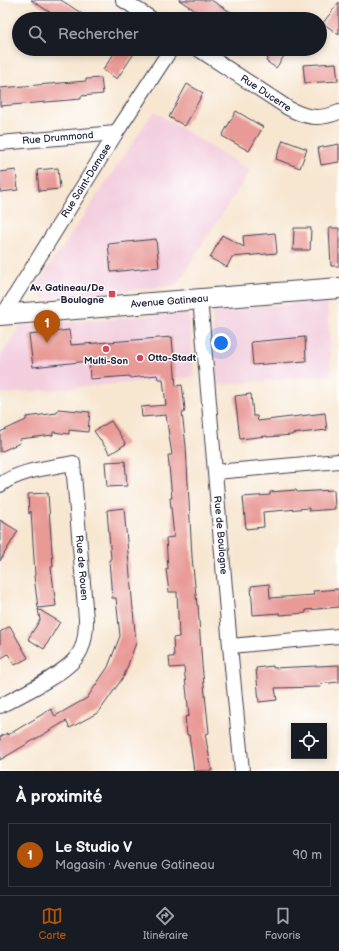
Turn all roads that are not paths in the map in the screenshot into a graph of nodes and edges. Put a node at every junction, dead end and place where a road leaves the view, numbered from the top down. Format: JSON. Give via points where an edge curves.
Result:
{"nodes":[{"id":1,"x":123,"y":0,"type":"edge"},
{"id":2,"x":141,"y":12,"type":"edge"},
{"id":3,"x":167,"y":56,"type":"edge"},
{"id":4,"x":209,"y":56,"type":"edge"},
{"id":5,"x":339,"y":112,"type":"edge"},
{"id":6,"x":116,"y":134,"type":"junction"},
{"id":7,"x":0,"y":143,"type":"edge"},
{"id":8,"x":339,"y":288,"type":"edge"},
{"id":9,"x":200,"y":298,"type":"junction"},
{"id":10,"x":2,"y":315,"type":"edge"},
{"id":11,"x":339,"y":461,"type":"edge"},
{"id":12,"x":215,"y":472,"type":"junction"},
{"id":13,"x":0,"y":485,"type":"edge"},
{"id":14,"x":339,"y":636,"type":"edge"},
{"id":15,"x":230,"y":646,"type":"junction"},
{"id":16,"x":0,"y":706,"type":"edge"},
{"id":17,"x":242,"y":771,"type":"edge"}],
"edges":[{"from":1,"to":2,"type":"street"},
{"from":3,"to":6,"type":"street","name":"Rue Saint-Damase"},
{"from":4,"to":5,"type":"street","name":"Rue Ducerre","via":[[300,114],[327,117]]},
{"from":6,"to":7,"type":"street","name":"Rue Drummond"},
{"from":6,"to":10,"type":"street","name":"Rue Saint-Damase"},
{"from":8,"to":9,"type":"street","name":"Avenue Gatineau"},
{"from":9,"to":10,"type":"street","name":"Avenue Gatineau"},
{"from":9,"to":12,"type":"street","name":"Rue de Boulogne"},
{"from":11,"to":12,"type":"street"},
{"from":12,"to":15,"type":"street","name":"Rue de Boulogne"},
{"from":13,"to":16,"type":"street","name":"Rue de Rouen","via":[[18,475],[73,463],[86,631],[79,654],[74,661]]},
{"from":14,"to":15,"type":"street"},
{"from":15,"to":17,"type":"street","name":"Rue de Boulogne"}]}
